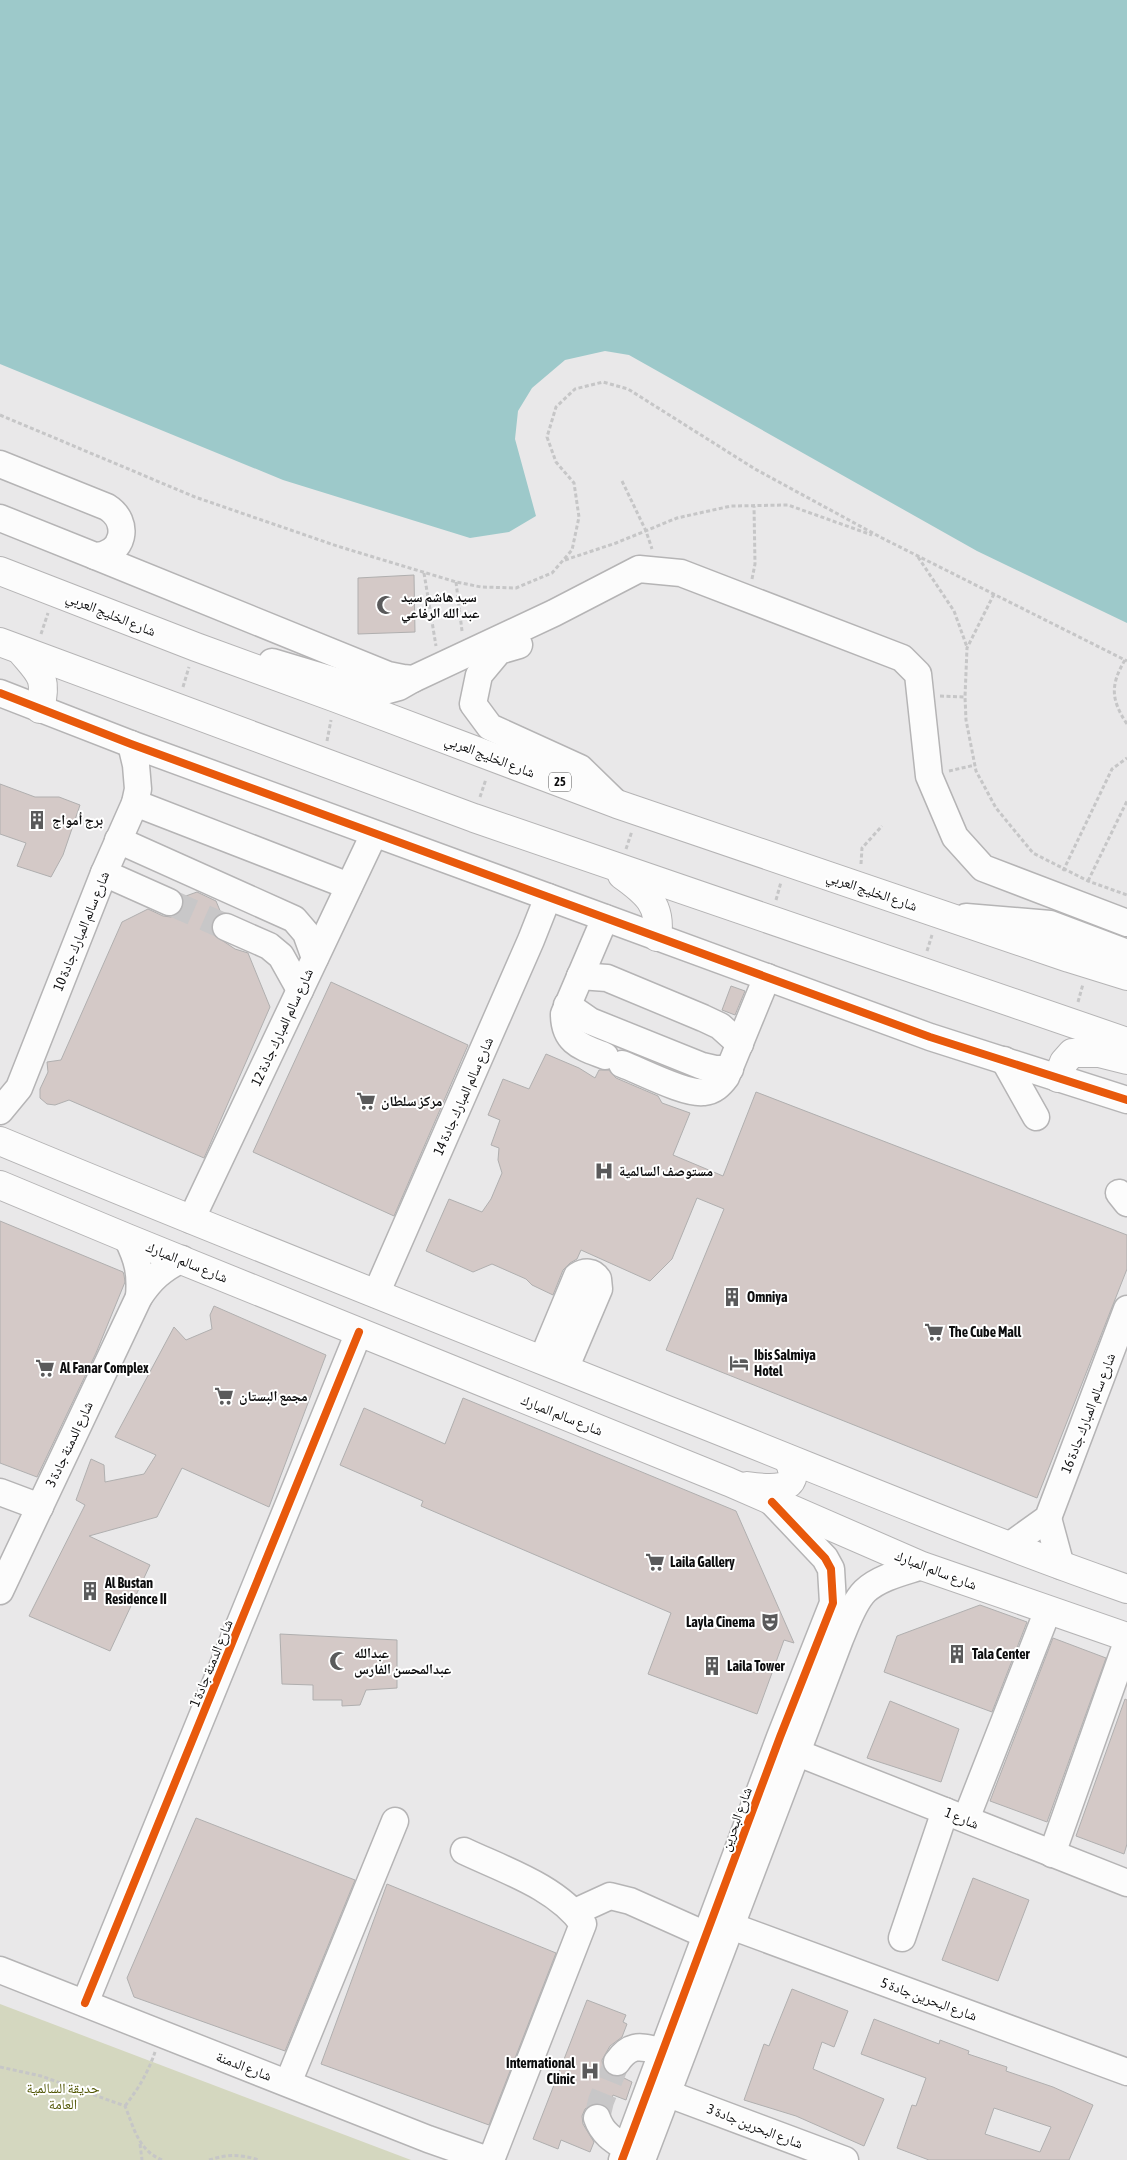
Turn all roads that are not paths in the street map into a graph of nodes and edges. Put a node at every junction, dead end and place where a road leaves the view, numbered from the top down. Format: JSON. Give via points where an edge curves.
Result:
{"nodes":[{"id":1,"x":0,"y":464,"type":"edge"},
{"id":2,"x":0,"y":518,"type":"edge"},
{"id":3,"x":95,"y":556,"type":"junction"},
{"id":4,"x":0,"y":570,"type":"edge"},
{"id":5,"x":554,"y":613,"type":"junction"},
{"id":6,"x":196,"y":647,"type":"junction"},
{"id":7,"x":18,"y":649,"type":"edge"},
{"id":8,"x":414,"y":679,"type":"junction"},
{"id":9,"x":0,"y":693,"type":"edge"},
{"id":10,"x":40,"y":708,"type":"junction"},
{"id":11,"x":131,"y":744,"type":"junction"},
{"id":12,"x":135,"y":803,"type":"junction"},
{"id":13,"x":627,"y":807,"type":"junction"},
{"id":14,"x":374,"y":834,"type":"junction"},
{"id":15,"x":118,"y":840,"type":"junction"},
{"id":16,"x":611,"y":865,"type":"junction"},
{"id":17,"x":104,"y":874,"type":"junction"},
{"id":18,"x":350,"y":886,"type":"junction"},
{"id":19,"x":548,"y":898,"type":"junction"},
{"id":20,"x":169,"y":902,"type":"tunnel mouth"},
{"id":21,"x":942,"y":914,"type":"junction"},
{"id":22,"x":605,"y":918,"type":"junction"},
{"id":23,"x":1127,"y":923,"type":"edge"},
{"id":24,"x":226,"y":927,"type":"tunnel mouth"},
{"id":25,"x":657,"y":937,"type":"junction"},
{"id":26,"x":1127,"y":953,"type":"edge"},
{"id":27,"x":315,"y":958,"type":"junction"},
{"id":28,"x":580,"y":976,"type":"junction"},
{"id":29,"x":1127,"y":976,"type":"edge"},
{"id":30,"x":767,"y":977,"type":"junction"},
{"id":31,"x":300,"y":990,"type":"junction"},
{"id":32,"x":567,"y":1005,"type":"junction"},
{"id":33,"x":1127,"y":1042,"type":"edge"},
{"id":34,"x":740,"y":1044,"type":"junction"},
{"id":35,"x":1004,"y":1060,"type":"junction"},
{"id":36,"x":1127,"y":1060,"type":"edge"},
{"id":37,"x":730,"y":1069,"type":"junction"},
{"id":38,"x":1058,"y":1078,"type":"junction"},
{"id":39,"x":1127,"y":1100,"type":"edge"},
{"id":40,"x":0,"y":1111,"type":"edge"},
{"id":41,"x":1036,"y":1117,"type":"dead end"},
{"id":42,"x":0,"y":1141,"type":"edge"},
{"id":43,"x":0,"y":1185,"type":"edge"},
{"id":44,"x":190,"y":1220,"type":"junction"},
{"id":45,"x":127,"y":1238,"type":"junction"},
{"id":46,"x":182,"y":1259,"type":"junction"},
{"id":47,"x":376,"y":1294,"type":"junction"},
{"id":48,"x":139,"y":1297,"type":"junction"},
{"id":49,"x":1127,"y":1309,"type":"edge"},
{"id":50,"x":359,"y":1332,"type":"junction"},
{"id":51,"x":788,"y":1459,"type":"junction"},
{"id":52,"x":728,"y":1482,"type":"junction"},
{"id":53,"x":0,"y":1492,"type":"edge"},
{"id":54,"x":772,"y":1502,"type":"junction"},
{"id":55,"x":40,"y":1507,"type":"junction"},
{"id":56,"x":1048,"y":1518,"type":"junction"},
{"id":57,"x":1009,"y":1546,"type":"junction"},
{"id":58,"x":922,"y":1566,"type":"junction"},
{"id":59,"x":1061,"y":1566,"type":"junction"},
{"id":60,"x":833,"y":1587,"type":"junction"},
{"id":61,"x":1127,"y":1589,"type":"edge"},
{"id":62,"x":0,"y":1591,"type":"edge"},
{"id":63,"x":865,"y":1591,"type":"junction"},
{"id":64,"x":1048,"y":1610,"type":"junction"},
{"id":65,"x":1127,"y":1637,"type":"edge"},
{"id":66,"x":1127,"y":1642,"type":"edge"},
{"id":67,"x":798,"y":1753,"type":"junction"},
{"id":68,"x":956,"y":1815,"type":"junction"},
{"id":69,"x":395,"y":1821,"type":"dead end"},
{"id":70,"x":464,"y":1851,"type":"dead end"},
{"id":71,"x":1052,"y":1854,"type":"junction"},
{"id":72,"x":1127,"y":1883,"type":"edge"},
{"id":73,"x":575,"y":1912,"type":"junction"},
{"id":74,"x":731,"y":1926,"type":"junction"},
{"id":75,"x":706,"y":1935,"type":"junction"},
{"id":76,"x":902,"y":1938,"type":"dead end"},
{"id":77,"x":0,"y":1970,"type":"edge"},
{"id":78,"x":85,"y":2003,"type":"junction"},
{"id":79,"x":662,"y":2051,"type":"junction"},
{"id":80,"x":617,"y":2062,"type":"tunnel mouth"},
{"id":81,"x":1127,"y":2072,"type":"edge"},
{"id":82,"x":288,"y":2083,"type":"junction"},
{"id":83,"x":666,"y":2093,"type":"junction"},
{"id":84,"x":597,"y":2118,"type":"dead end"},
{"id":85,"x":630,"y":2156,"type":"edge"},
{"id":86,"x":489,"y":2160,"type":"edge"},
{"id":87,"x":845,"y":2160,"type":"edge"}],
"edges":[{"from":1,"to":3,"type":"street","via":[[113,511],[121,523],[119,544],[108,553]]},
{"from":2,"to":3,"type":"street"},
{"from":3,"to":8,"type":"street","via":[[388,675]]},
{"from":4,"to":6,"type":"main road","name":"شارع الخليج العربي","number":"25"},
{"from":5,"to":8,"type":"street"},
{"from":5,"to":13,"type":"street","via":[[540,638],[499,651],[479,675],[473,704],[490,727],[580,768]]},
{"from":5,"to":23,"type":"street","via":[[639,569],[681,573],[902,658],[918,674],[929,776],[955,837],[983,868],[1051,894],[1082,892]]},
{"from":6,"to":8,"type":"street","via":[[214,646],[238,652],[370,691],[391,690]]},
{"from":6,"to":13,"type":"main road","name":"شارع الخليج العربي","number":"25"},
{"from":7,"to":10,"type":"main road","via":[[38,672],[45,686]]},
{"from":7,"to":16,"type":"main road","via":[[474,818]]},
{"from":9,"to":10,"type":"street"},
{"from":10,"to":11,"type":"street"},
{"from":11,"to":12,"type":"street","name":"شارع سالم المبارك جادة 10","via":[[138,789]]},
{"from":11,"to":14,"type":"street"},
{"from":12,"to":15,"type":"street","name":"شارع سالم المبارك جادة 10"},
{"from":12,"to":18,"type":"street"},
{"from":13,"to":21,"type":"main road","name":"شارع الخليج العربي","number":"25"},
{"from":14,"to":18,"type":"street","name":"شارع سالم المبارك جادة 12"},
{"from":14,"to":19,"type":"street"},
{"from":15,"to":17,"type":"street","name":"شارع سالم المبارك جادة 10"},
{"from":15,"to":27,"type":"street","via":[[294,919],[306,933]]},
{"from":16,"to":25,"type":"main road","via":[[652,901],[659,924]]},
{"from":16,"to":33,"type":"main road"},
{"from":17,"to":20,"type":"street"},
{"from":17,"to":40,"type":"street","name":"شارع سالم المبارك جادة 10","via":[[19,1088]]},
{"from":18,"to":27,"type":"street","name":"شارع سالم المبارك جادة 12"},
{"from":19,"to":22,"type":"street"},
{"from":19,"to":47,"type":"street","name":"شارع سالم المبارك جادة 14"},
{"from":21,"to":26,"type":"street","via":[[1050,924]]},
{"from":21,"to":29,"type":"main road","name":"شارع الخليج العربي","number":"25"},
{"from":22,"to":25,"type":"street"},
{"from":22,"to":28,"type":"street"},
{"from":24,"to":31,"type":"street","via":[[269,946],[281,956]]},
{"from":25,"to":30,"type":"street"},
{"from":27,"to":31,"type":"street","name":"شارع سالم المبارك جادة 12"},
{"from":28,"to":32,"type":"street"},
{"from":28,"to":34,"type":"street","via":[[607,978],[704,1018],[720,1026]]},
{"from":30,"to":34,"type":"street"},
{"from":30,"to":35,"type":"street","via":[[930,1037]]},
{"from":31,"to":44,"type":"street","name":"شارع سالم المبارك جادة 12"},
{"from":32,"to":37,"type":"street","via":[[590,1020],[684,1058],[716,1069]]},
{"from":32,"to":37,"type":"street","via":[[564,1024],[573,1041],[689,1091],[714,1089]]},
{"from":34,"to":37,"type":"street"},
{"from":35,"to":38,"type":"street"},
{"from":35,"to":41,"type":"street"},
{"from":36,"to":38,"type":"main road","via":[[1099,1053],[1072,1053],[1064,1062]]},
{"from":38,"to":39,"type":"street"},
{"from":42,"to":44,"type":"main road"},
{"from":43,"to":45,"type":"main road","name":"شارع سالم المبارك"},
{"from":44,"to":47,"type":"main road"},
{"from":45,"to":46,"type":"main road","name":"شارع سالم المبارك"},
{"from":45,"to":48,"type":"street","name":"شارع الدمنة جادة 3","via":[[139,1270]]},
{"from":46,"to":48,"type":"street","name":"شارع الدمنة جادة 3","via":[[164,1268]]},
{"from":46,"to":50,"type":"main road","name":"شارع سالم المبارك"},
{"from":47,"to":51,"type":"main road"},
{"from":48,"to":55,"type":"street","name":"شارع الدمنة جادة 3"},
{"from":49,"to":56,"type":"street","name":"شارع سالم المبارك جادة 16"},
{"from":50,"to":52,"type":"main road","name":"شارع سالم المبارك"},
{"from":50,"to":78,"type":"street","name":"شارع الدمنة جادة 1"},
{"from":51,"to":52,"type":"main road","via":[[792,1470],[790,1479],[780,1488]]},
{"from":51,"to":57,"type":"main road"},
{"from":52,"to":54,"type":"main road","name":"شارع سالم المبارك"},
{"from":53,"to":55,"type":"street"},
{"from":54,"to":58,"type":"main road","name":"شارع سالم المبارك"},
{"from":54,"to":60,"type":"street","name":"شارع البحرين","via":[[825,1558],[831,1569]]},
{"from":55,"to":62,"type":"street","name":"شارع الدمنة جادة 3"},
{"from":56,"to":57,"type":"street"},
{"from":56,"to":59,"type":"street"},
{"from":57,"to":59,"type":"main road"},
{"from":58,"to":63,"type":"street","via":[[879,1582]]},
{"from":58,"to":64,"type":"main road","name":"شارع سالم المبارك"},
{"from":59,"to":61,"type":"main road"},
{"from":60,"to":63,"type":"street","via":[[841,1576],[849,1574],[860,1578]]},
{"from":60,"to":75,"type":"street","name":"شارع البحرين","via":[[833,1602]]},
{"from":63,"to":67,"type":"street","via":[[840,1639]]},
{"from":64,"to":65,"type":"main road","name":"شارع سالم المبارك"},
{"from":64,"to":68,"type":"street"},
{"from":66,"to":71,"type":"street"},
{"from":67,"to":68,"type":"street","name":"شارع 1"},
{"from":67,"to":74,"type":"street"},
{"from":68,"to":71,"type":"street","name":"شارع 1"},
{"from":68,"to":76,"type":"street"},
{"from":69,"to":82,"type":"street"},
{"from":70,"to":73,"type":"street","via":[[555,1895]]},
{"from":71,"to":72,"type":"street","name":"شارع 1"},
{"from":73,"to":75,"type":"street","via":[[610,1896],[630,1901]]},
{"from":73,"to":86,"type":"street","via":[[583,1924]]},
{"from":74,"to":81,"type":"street","name":"شارع البحرين جادة 5"},
{"from":74,"to":83,"type":"street"},
{"from":75,"to":79,"type":"street","name":"شارع البحرين"},
{"from":77,"to":78,"type":"street","name":"شارع الدمنة"},
{"from":78,"to":82,"type":"street","name":"شارع الدمنة"},
{"from":79,"to":80,"type":"street","via":[[639,2046],[630,2048]]},
{"from":79,"to":85,"type":"street","name":"شارع البحرين"},
{"from":82,"to":86,"type":"street","name":"شارع الدمنة"},
{"from":83,"to":85,"type":"street"},
{"from":83,"to":87,"type":"street","name":"شارع البحرين جادة 3"},
{"from":84,"to":85,"type":"street","via":[[600,2128]]}]}
